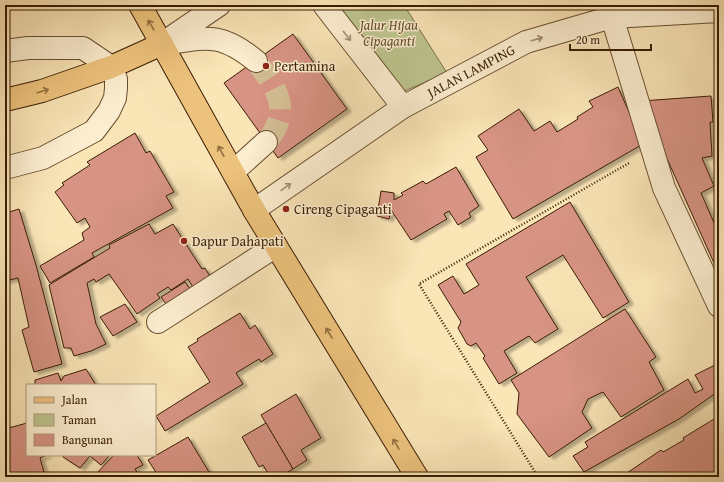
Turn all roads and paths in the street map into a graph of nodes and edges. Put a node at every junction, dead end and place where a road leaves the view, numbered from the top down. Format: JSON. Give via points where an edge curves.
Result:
{"nodes":[{"id":1,"x":140,"y":5,"type":"edge"},
{"id":2,"x":220,"y":5,"type":"edge"},
{"id":3,"x":324,"y":5,"type":"edge"},
{"id":4,"x":612,"y":11,"type":"edge"},
{"id":5,"x":719,"y":11,"type":"edge"},
{"id":6,"x":162,"y":44,"type":"junction"},
{"id":7,"x":5,"y":51,"type":"edge"},
{"id":8,"x":256,"y":61,"type":"tunnel mouth"},
{"id":9,"x":111,"y":67,"type":"junction"},
{"id":10,"x":5,"y":100,"type":"edge"},
{"id":11,"x":403,"y":107,"type":"junction"},
{"id":12,"x":266,"y":142,"type":"tunnel mouth"},
{"id":13,"x":652,"y":150,"type":"junction"},
{"id":14,"x":5,"y":168,"type":"edge"},
{"id":15,"x":233,"y":172,"type":"junction"},
{"id":16,"x":254,"y":210,"type":"junction"},
{"id":17,"x":276,"y":246,"type":"junction"},
{"id":18,"x":719,"y":306,"type":"edge"},
{"id":19,"x":158,"y":322,"type":"dead end"},
{"id":20,"x":417,"y":477,"type":"edge"},
{"id":21,"x":538,"y":477,"type":"edge"}],
"edges":[{"from":6,"to":1,"type":"main road","one_way":true},
{"from":2,"to":6,"type":"street"},
{"from":3,"to":11,"type":"street","one_way":true},
{"from":4,"to":5,"type":"street","name":"JALAN LAMPING"},
{"from":11,"to":4,"type":"street","name":"JALAN LAMPING","one_way":true,"via":[[526,42]]},
{"from":4,"to":13,"type":"street"},
{"from":6,"to":8,"type":"street","via":[[209,38],[231,43]]},
{"from":6,"to":9,"type":"main road"},
{"from":15,"to":6,"type":"main road","one_way":true},
{"from":7,"to":9,"type":"street","via":[[28,48],[83,48]]},
{"from":10,"to":9,"type":"main road","one_way":true,"via":[[42,91]]},
{"from":9,"to":14,"type":"street","via":[[116,79],[115,98],[94,131],[43,158]]},
{"from":16,"to":11,"type":"street","name":"JALAN LAMPING","one_way":true},
{"from":12,"to":15,"type":"street"},
{"from":13,"to":18,"type":"street","via":[[664,188]]},
{"from":13,"to":21,"type":"path","via":[[419,284]]},
{"from":15,"to":16,"type":"main road"},
{"from":16,"to":17,"type":"main road"},
{"from":17,"to":19,"type":"street"},
{"from":20,"to":17,"type":"main road","one_way":true}]}
